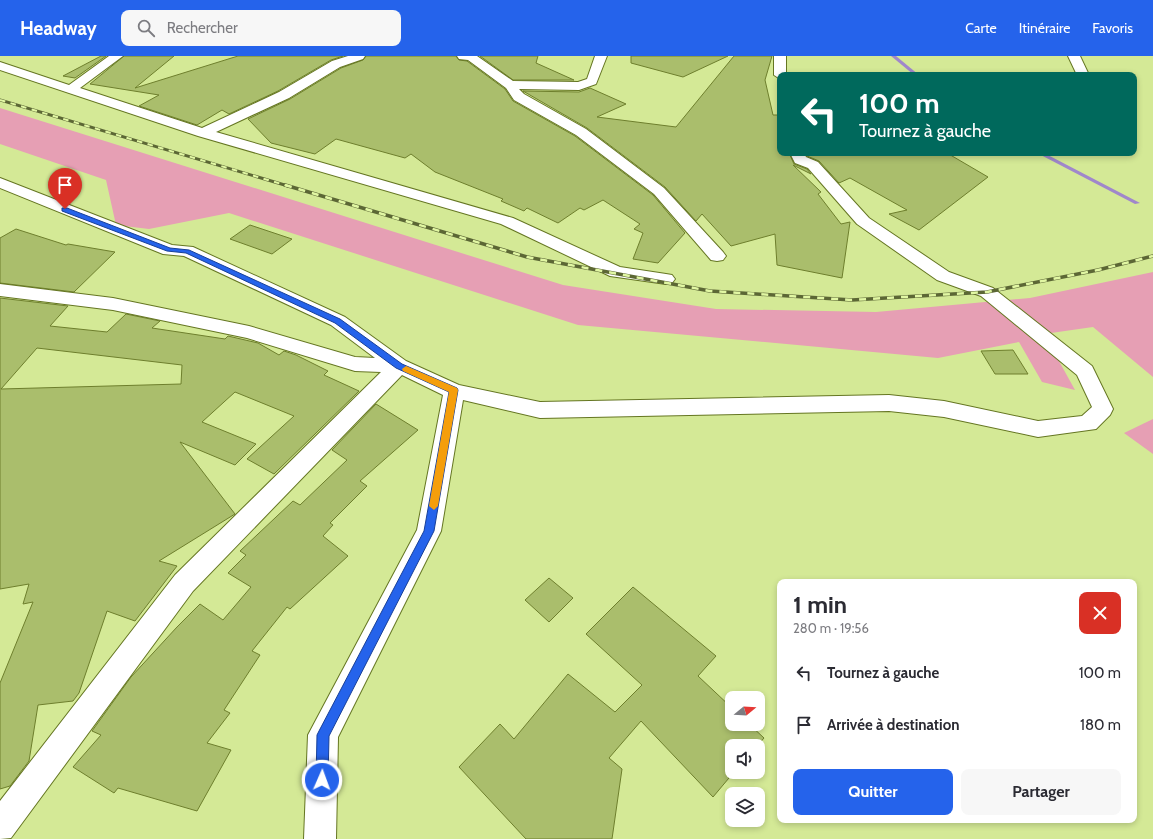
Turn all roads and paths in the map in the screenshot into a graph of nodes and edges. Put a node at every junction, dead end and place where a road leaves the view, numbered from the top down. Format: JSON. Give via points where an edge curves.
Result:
{"nodes":[{"id":1,"x":117,"y":56,"type":"edge"},
{"id":2,"x":359,"y":56,"type":"edge"},
{"id":3,"x":463,"y":56,"type":"edge"},
{"id":4,"x":601,"y":56,"type":"edge"},
{"id":5,"x":780,"y":56,"type":"edge"},
{"id":6,"x":1074,"y":56,"type":"edge"},
{"id":7,"x":0,"y":66,"type":"edge"},
{"id":8,"x":780,"y":72,"type":"edge"},
{"id":9,"x":1082,"y":72,"type":"edge"},
{"id":10,"x":510,"y":85,"type":"junction"},
{"id":11,"x":71,"y":89,"type":"junction"},
{"id":12,"x":203,"y":133,"type":"junction"},
{"id":13,"x":798,"y":156,"type":"edge"},
{"id":14,"x":0,"y":183,"type":"edge"},
{"id":15,"x":717,"y":256,"type":"dead end"},
{"id":16,"x":666,"y":279,"type":"dead end"},
{"id":17,"x":0,"y":290,"type":"edge"},
{"id":18,"x":399,"y":366,"type":"junction"},
{"id":19,"x":454,"y":390,"type":"junction"},
{"id":20,"x":0,"y":827,"type":"edge"},
{"id":21,"x":320,"y":839,"type":"edge"}],
"edges":[{"from":1,"to":11,"type":"street"},
{"from":2,"to":12,"type":"street","via":[[336,64],[284,95]]},
{"from":3,"to":10,"type":"street","via":[[470,57]]},
{"from":4,"to":10,"type":"street","via":[[592,81],[579,86]]},
{"from":5,"to":8,"type":"street"},
{"from":6,"to":9,"type":"street"},
{"from":7,"to":11,"type":"street"},
{"from":10,"to":15,"type":"street","via":[[519,97],[581,132],[659,191]]},
{"from":11,"to":12,"type":"street"},
{"from":12,"to":16,"type":"street","via":[[507,221],[616,272]]},
{"from":13,"to":19,"type":"street","via":[[800,160],[813,165],[863,221],[943,276],[987,292],[1085,370],[1103,409],[1088,423],[1038,430],[944,409],[889,403],[540,410]]},
{"from":14,"to":18,"type":"street","via":[[169,250],[187,251],[338,321]]},
{"from":17,"to":18,"type":"street","via":[[113,304],[248,332],[355,364]]},
{"from":18,"to":19,"type":"street"},
{"from":18,"to":20,"type":"street","via":[[184,584]]},
{"from":19,"to":21,"type":"street","via":[[429,531],[323,735]]}]}
